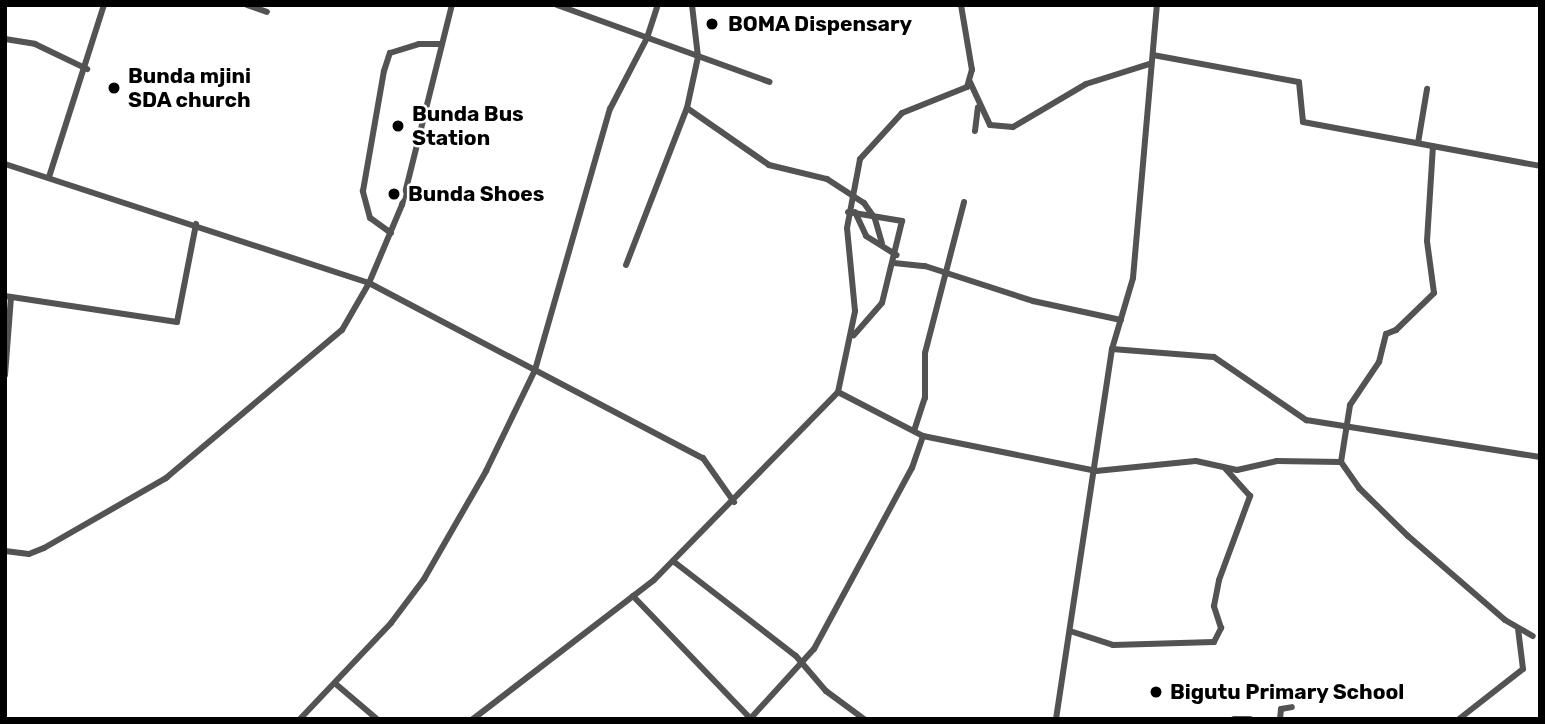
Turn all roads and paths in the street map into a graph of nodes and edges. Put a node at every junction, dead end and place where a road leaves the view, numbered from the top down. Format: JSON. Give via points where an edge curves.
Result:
{"nodes":[{"id":1,"x":104,"y":5,"type":"edge"},
{"id":2,"x":247,"y":5,"type":"edge"},
{"id":3,"x":452,"y":5,"type":"edge"},
{"id":4,"x":556,"y":5,"type":"edge"},
{"id":5,"x":658,"y":5,"type":"edge"},
{"id":6,"x":692,"y":5,"type":"edge"},
{"id":7,"x":961,"y":5,"type":"edge"},
{"id":8,"x":1157,"y":5,"type":"edge"},
{"id":9,"x":267,"y":12,"type":"dead end"},
{"id":10,"x":647,"y":38,"type":"junction"},
{"id":11,"x":5,"y":39,"type":"edge"},
{"id":12,"x":442,"y":44,"type":"junction"},
{"id":13,"x":1153,"y":55,"type":"junction"},
{"id":14,"x":698,"y":57,"type":"junction"},
{"id":15,"x":1149,"y":64,"type":"junction"},
{"id":16,"x":87,"y":69,"type":"junction"},
{"id":17,"x":770,"y":82,"type":"dead end"},
{"id":18,"x":970,"y":82,"type":"junction"},
{"id":19,"x":1427,"y":89,"type":"dead end"},
{"id":20,"x":978,"y":105,"type":"junction"},
{"id":21,"x":687,"y":108,"type":"junction"},
{"id":22,"x":975,"y":131,"type":"dead end"},
{"id":23,"x":1418,"y":143,"type":"junction"},
{"id":24,"x":1433,"y":146,"type":"junction"},
{"id":25,"x":5,"y":164,"type":"edge"},
{"id":26,"x":1540,"y":166,"type":"edge"},
{"id":27,"x":49,"y":177,"type":"junction"},
{"id":28,"x":851,"y":196,"type":"junction"},
{"id":29,"x":964,"y":202,"type":"dead end"},
{"id":30,"x":852,"y":212,"type":"junction"},
{"id":31,"x":872,"y":215,"type":"junction"},
{"id":32,"x":196,"y":224,"type":"junction"},
{"id":33,"x":391,"y":233,"type":"junction"},
{"id":34,"x":882,"y":243,"type":"junction"},
{"id":35,"x":896,"y":255,"type":"junction"},
{"id":36,"x":894,"y":263,"type":"junction"},
{"id":37,"x":626,"y":265,"type":"dead end"},
{"id":38,"x":945,"y":271,"type":"junction"},
{"id":39,"x":369,"y":283,"type":"junction"},
{"id":40,"x":8,"y":296,"type":"edge"},
{"id":41,"x":1121,"y":320,"type":"junction"},
{"id":42,"x":853,"y":336,"type":"junction"},
{"id":43,"x":1112,"y":349,"type":"junction"},
{"id":44,"x":535,"y":370,"type":"junction"},
{"id":45,"x":5,"y":375,"type":"edge"},
{"id":46,"x":838,"y":392,"type":"junction"},
{"id":47,"x":1344,"y":426,"type":"junction"},
{"id":48,"x":914,"y":431,"type":"junction"},
{"id":49,"x":923,"y":436,"type":"junction"},
{"id":50,"x":1540,"y":457,"type":"edge"},
{"id":51,"x":1341,"y":462,"type":"junction"},
{"id":52,"x":1226,"y":469,"type":"junction"},
{"id":53,"x":1096,"y":471,"type":"junction"},
{"id":54,"x":734,"y":502,"type":"junction"},
{"id":55,"x":5,"y":551,"type":"edge"},
{"id":56,"x":673,"y":561,"type":"junction"},
{"id":57,"x":633,"y":596,"type":"junction"},
{"id":58,"x":1518,"y":630,"type":"junction"},
{"id":59,"x":1070,"y":631,"type":"junction"},
{"id":60,"x":1533,"y":636,"type":"dead end"},
{"id":61,"x":802,"y":663,"type":"junction"},
{"id":62,"x":337,"y":685,"type":"junction"},
{"id":63,"x":1292,"y":707,"type":"dead end"},
{"id":64,"x":750,"y":718,"type":"edge"},
{"id":65,"x":300,"y":719,"type":"edge"},
{"id":66,"x":377,"y":719,"type":"edge"},
{"id":67,"x":473,"y":719,"type":"edge"},
{"id":68,"x":864,"y":719,"type":"edge"},
{"id":69,"x":1056,"y":719,"type":"edge"},
{"id":70,"x":1234,"y":719,"type":"edge"},
{"id":71,"x":1250,"y":719,"type":"edge"},
{"id":72,"x":1280,"y":719,"type":"edge"},
{"id":73,"x":1459,"y":719,"type":"edge"}],
"edges":[{"from":1,"to":16,"type":"street"},
{"from":2,"to":9,"type":"street"},
{"from":3,"to":12,"type":"street"},
{"from":4,"to":10,"type":"street"},
{"from":5,"to":10,"type":"street"},
{"from":6,"to":14,"type":"street"},
{"from":7,"to":18,"type":"street"},
{"from":8,"to":13,"type":"street"},
{"from":10,"to":14,"type":"street"},
{"from":10,"to":44,"type":"street","via":[[610,109]]},
{"from":11,"to":16,"type":"street","via":[[35,44]]},
{"from":12,"to":33,"type":"street"},
{"from":12,"to":33,"type":"street","via":[[419,44],[390,53],[384,71],[363,191],[370,218]]},
{"from":13,"to":15,"type":"street"},
{"from":13,"to":23,"type":"street","via":[[1299,82],[1303,122]]},
{"from":14,"to":17,"type":"street"},
{"from":14,"to":21,"type":"street"},
{"from":15,"to":20,"type":"street","via":[[1086,84],[1013,127],[990,125]]},
{"from":15,"to":41,"type":"street","via":[[1133,278]]},
{"from":16,"to":27,"type":"street"},
{"from":18,"to":20,"type":"street"},
{"from":18,"to":28,"type":"street","via":[[951,96],[914,106],[881,132],[860,159]]},
{"from":19,"to":23,"type":"street"},
{"from":20,"to":22,"type":"street"},
{"from":21,"to":28,"type":"street","via":[[769,164],[827,179]]},
{"from":21,"to":37,"type":"street"},
{"from":23,"to":24,"type":"street"},
{"from":24,"to":26,"type":"street"},
{"from":24,"to":47,"type":"street","via":[[1427,241],[1434,293],[1386,334],[1379,362],[1350,405]]},
{"from":25,"to":27,"type":"street"},
{"from":27,"to":32,"type":"street"},
{"from":28,"to":30,"type":"street"},
{"from":28,"to":31,"type":"street"},
{"from":29,"to":38,"type":"street"},
{"from":30,"to":31,"type":"street"},
{"from":30,"to":34,"type":"street","via":[[866,236]]},
{"from":30,"to":42,"type":"street"},
{"from":31,"to":34,"type":"street"},
{"from":31,"to":35,"type":"street","via":[[902,221]]},
{"from":32,"to":39,"type":"street"},
{"from":32,"to":40,"type":"street","via":[[177,322]]},
{"from":33,"to":39,"type":"street"},
{"from":34,"to":35,"type":"street"},
{"from":35,"to":36,"type":"street"},
{"from":36,"to":38,"type":"street"},
{"from":36,"to":42,"type":"street","via":[[882,303]]},
{"from":38,"to":41,"type":"street","via":[[1033,301]]},
{"from":38,"to":48,"type":"street","via":[[925,353],[925,398]]},
{"from":39,"to":44,"type":"street"},
{"from":39,"to":55,"type":"street","via":[[342,330],[166,478],[44,548],[29,554]]},
{"from":40,"to":45,"type":"street"},
{"from":41,"to":43,"type":"street"},
{"from":42,"to":46,"type":"street"},
{"from":43,"to":47,"type":"street","via":[[1214,357],[1306,419]]},
{"from":43,"to":53,"type":"street"},
{"from":44,"to":54,"type":"street","via":[[703,458]]},
{"from":44,"to":62,"type":"street","via":[[486,471],[424,579]]},
{"from":46,"to":48,"type":"street"},
{"from":46,"to":54,"type":"street"},
{"from":47,"to":50,"type":"street"},
{"from":47,"to":51,"type":"street"},
{"from":48,"to":49,"type":"street"},
{"from":49,"to":53,"type":"street"},
{"from":49,"to":61,"type":"street","via":[[878,535]]},
{"from":51,"to":52,"type":"street","via":[[1277,461]]},
{"from":51,"to":58,"type":"street","via":[[1359,488],[1408,536]]},
{"from":52,"to":53,"type":"street","via":[[1196,461]]},
{"from":52,"to":59,"type":"street","via":[[1250,496],[1219,580],[1214,606],[1221,628],[1214,642],[1113,645]]},
{"from":53,"to":59,"type":"street"},
{"from":54,"to":56,"type":"street"},
{"from":56,"to":57,"type":"street"},
{"from":56,"to":61,"type":"street"},
{"from":57,"to":64,"type":"street"},
{"from":57,"to":67,"type":"street"},
{"from":58,"to":60,"type":"street"},
{"from":58,"to":73,"type":"street","via":[[1523,669]]},
{"from":59,"to":69,"type":"street"},
{"from":61,"to":64,"type":"street"},
{"from":61,"to":68,"type":"street","via":[[826,691]]},
{"from":62,"to":65,"type":"street"},
{"from":62,"to":66,"type":"street"},
{"from":63,"to":72,"type":"street","via":[[1281,709]]},
{"from":70,"to":71,"type":"street"}]}
